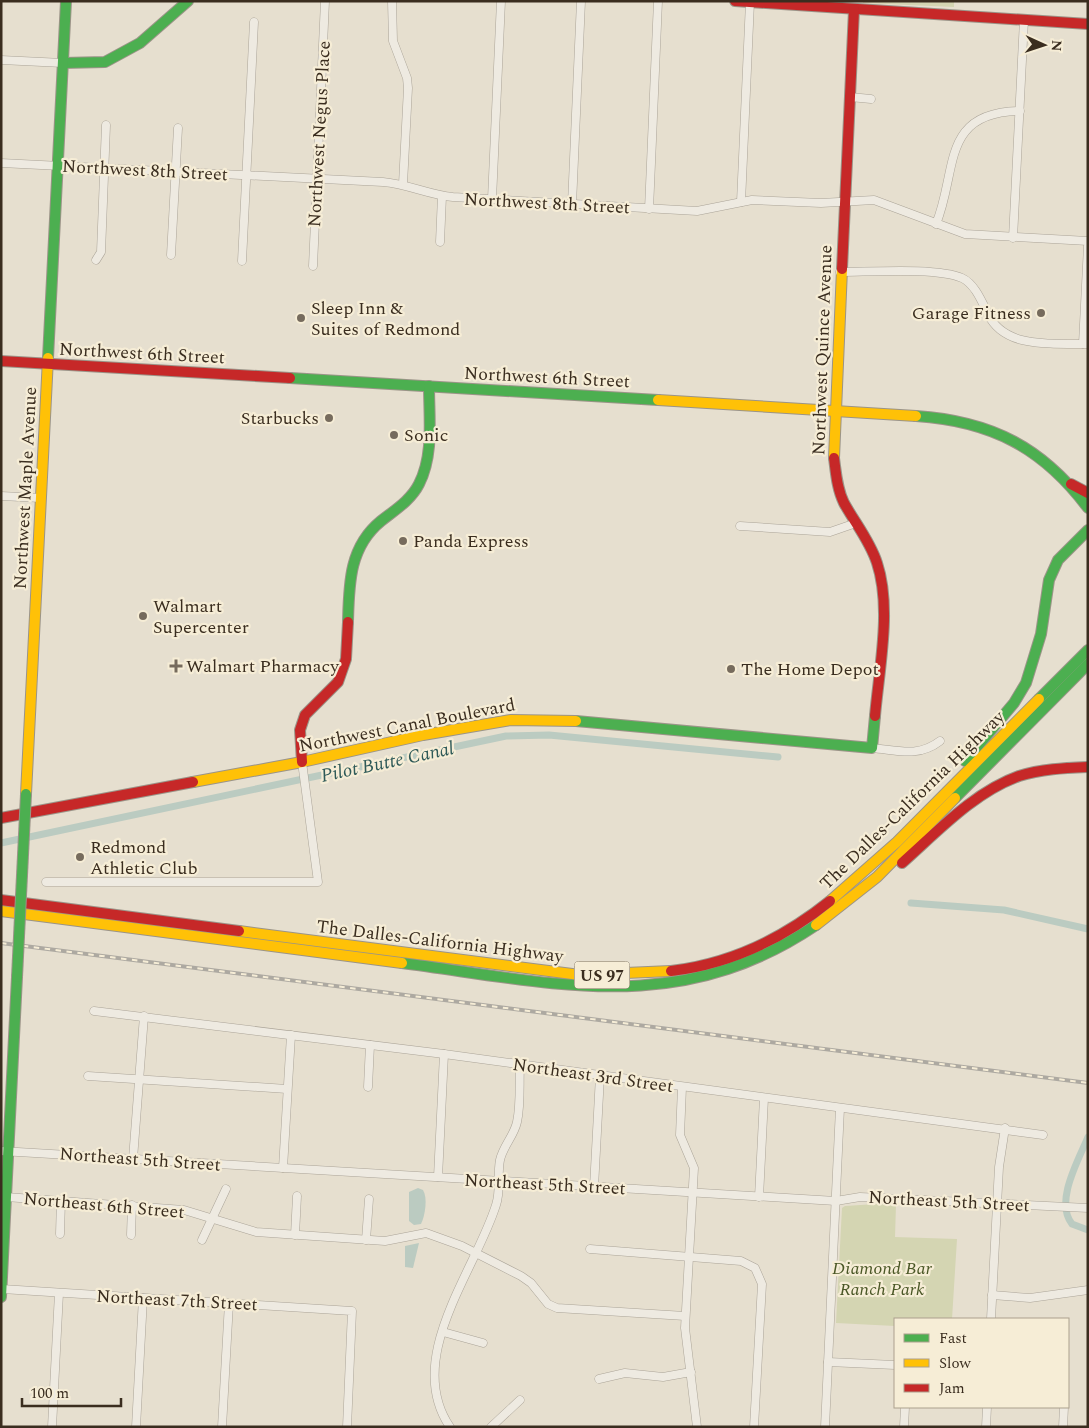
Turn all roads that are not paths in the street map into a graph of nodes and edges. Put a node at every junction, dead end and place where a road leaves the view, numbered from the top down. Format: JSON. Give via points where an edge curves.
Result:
{"nodes":[{"id":1,"x":66,"y":1,"type":"edge"},
{"id":2,"x":188,"y":1,"type":"edge"},
{"id":3,"x":325,"y":1,"type":"edge"},
{"id":4,"x":392,"y":1,"type":"edge"},
{"id":5,"x":501,"y":1,"type":"edge"},
{"id":6,"x":581,"y":1,"type":"edge"},
{"id":7,"x":658,"y":1,"type":"edge"},
{"id":8,"x":735,"y":1,"type":"edge"},
{"id":9,"x":750,"y":2,"type":"edge"},
{"id":10,"x":855,"y":5,"type":"edge"},
{"id":11,"x":1024,"y":20,"type":"junction"},
{"id":12,"x":254,"y":22,"type":"dead end"},
{"id":13,"x":1088,"y":24,"type":"edge"},
{"id":14,"x":1,"y":60,"type":"edge"},
{"id":15,"x":63,"y":63,"type":"junction"},
{"id":16,"x":850,"y":97,"type":"junction"},
{"id":17,"x":871,"y":99,"type":"dead end"},
{"id":18,"x":1020,"y":111,"type":"junction"},
{"id":19,"x":106,"y":125,"type":"dead end"},
{"id":20,"x":178,"y":128,"type":"dead end"},
{"id":21,"x":1,"y":163,"type":"edge"},
{"id":22,"x":58,"y":166,"type":"junction"},
{"id":23,"x":104,"y":168,"type":"junction"},
{"id":24,"x":176,"y":172,"type":"junction"},
{"id":25,"x":247,"y":175,"type":"junction"},
{"id":26,"x":316,"y":178,"type":"junction"},
{"id":27,"x":403,"y":184,"type":"junction"},
{"id":28,"x":442,"y":196,"type":"junction"},
{"id":29,"x":492,"y":199,"type":"junction"},
{"id":30,"x":844,"y":201,"type":"junction"},
{"id":31,"x":741,"y":202,"type":"junction"},
{"id":32,"x":572,"y":204,"type":"junction"},
{"id":33,"x":649,"y":209,"type":"junction"},
{"id":34,"x":936,"y":224,"type":"junction"},
{"id":35,"x":1013,"y":238,"type":"junction"},
{"id":36,"x":1088,"y":241,"type":"edge"},
{"id":37,"x":440,"y":242,"type":"dead end"},
{"id":38,"x":1088,"y":246,"type":"edge"},
{"id":39,"x":171,"y":255,"type":"dead end"},
{"id":40,"x":96,"y":260,"type":"dead end"},
{"id":41,"x":242,"y":261,"type":"dead end"},
{"id":42,"x":313,"y":266,"type":"dead end"},
{"id":43,"x":840,"y":272,"type":"junction"},
{"id":44,"x":1085,"y":344,"type":"edge"},
{"id":45,"x":1,"y":361,"type":"edge"},
{"id":46,"x":48,"y":363,"type":"junction"},
{"id":47,"x":430,"y":386,"type":"junction"},
{"id":48,"x":835,"y":411,"type":"junction"},
{"id":49,"x":1071,"y":484,"type":"junction"},
{"id":50,"x":1088,"y":493,"type":"edge"},
{"id":51,"x":1,"y":496,"type":"edge"},
{"id":52,"x":41,"y":498,"type":"junction"},
{"id":53,"x":1088,"y":508,"type":"edge"},
{"id":54,"x":856,"y":523,"type":"junction"},
{"id":55,"x":740,"y":526,"type":"dead end"},
{"id":56,"x":1088,"y":530,"type":"edge"},
{"id":57,"x":1088,"y":650,"type":"edge"},
{"id":58,"x":1088,"y":664,"type":"edge"},
{"id":59,"x":940,"y":741,"type":"dead end"},
{"id":60,"x":872,"y":748,"type":"junction"},
{"id":61,"x":302,"y":765,"type":"junction"},
{"id":62,"x":1088,"y":767,"type":"edge"},
{"id":63,"x":1,"y":818,"type":"edge"},
{"id":64,"x":894,"y":845,"type":"junction"},
{"id":65,"x":46,"y":882,"type":"dead end"},
{"id":66,"x":1,"y":900,"type":"edge"},
{"id":67,"x":846,"y":905,"type":"junction"},
{"id":68,"x":1,"y":911,"type":"edge"},
{"id":69,"x":94,"y":1011,"type":"dead end"},
{"id":70,"x":144,"y":1016,"type":"junction"},
{"id":71,"x":291,"y":1035,"type":"junction"},
{"id":72,"x":370,"y":1045,"type":"junction"},
{"id":73,"x":444,"y":1054,"type":"junction"},
{"id":74,"x":520,"y":1065,"type":"junction"},
{"id":75,"x":88,"y":1076,"type":"dead end"},
{"id":76,"x":600,"y":1076,"type":"junction"},
{"id":77,"x":139,"y":1080,"type":"junction"},
{"id":78,"x":368,"y":1087,"type":"dead end"},
{"id":79,"x":682,"y":1087,"type":"junction"},
{"id":80,"x":288,"y":1089,"type":"junction"},
{"id":81,"x":764,"y":1098,"type":"junction"},
{"id":82,"x":840,"y":1108,"type":"junction"},
{"id":83,"x":1005,"y":1128,"type":"junction"},
{"id":84,"x":1043,"y":1135,"type":"dead end"},
{"id":85,"x":5,"y":1151,"type":"edge"},
{"id":86,"x":133,"y":1159,"type":"junction"},
{"id":87,"x":283,"y":1168,"type":"junction"},
{"id":88,"x":438,"y":1177,"type":"junction"},
{"id":89,"x":498,"y":1181,"type":"junction"},
{"id":90,"x":594,"y":1187,"type":"junction"},
{"id":91,"x":226,"y":1188,"type":"dead end"},
{"id":92,"x":693,"y":1193,"type":"junction"},
{"id":93,"x":297,"y":1196,"type":"dead end"},
{"id":94,"x":6,"y":1197,"type":"junction"},
{"id":95,"x":759,"y":1197,"type":"junction"},
{"id":96,"x":369,"y":1199,"type":"dead end"},
{"id":97,"x":61,"y":1200,"type":"junction"},
{"id":98,"x":836,"y":1201,"type":"junction"},
{"id":99,"x":997,"y":1204,"type":"junction"},
{"id":100,"x":132,"y":1205,"type":"junction"},
{"id":101,"x":1088,"y":1208,"type":"edge"},
{"id":102,"x":212,"y":1219,"type":"junction"},
{"id":103,"x":60,"y":1234,"type":"dead end"},
{"id":104,"x":131,"y":1235,"type":"dead end"},
{"id":105,"x":295,"y":1235,"type":"junction"},
{"id":106,"x":202,"y":1240,"type":"dead end"},
{"id":107,"x":366,"y":1240,"type":"junction"},
{"id":108,"x":3,"y":1241,"type":"edge"},
{"id":109,"x":590,"y":1249,"type":"dead end"},
{"id":110,"x":475,"y":1252,"type":"junction"},
{"id":111,"x":689,"y":1256,"type":"junction"},
{"id":112,"x":2,"y":1289,"type":"edge"},
{"id":113,"x":1088,"y":1290,"type":"edge"},
{"id":114,"x":59,"y":1293,"type":"junction"},
{"id":115,"x":992,"y":1295,"type":"junction"},
{"id":116,"x":1,"y":1297,"type":"edge"},
{"id":117,"x":143,"y":1298,"type":"junction"},
{"id":118,"x":229,"y":1303,"type":"junction"},
{"id":119,"x":685,"y":1316,"type":"junction"},
{"id":120,"x":991,"y":1318,"type":"edge"},
{"id":121,"x":443,"y":1332,"type":"junction"},
{"id":122,"x":482,"y":1344,"type":"dead end"},
{"id":123,"x":828,"y":1362,"type":"junction"},
{"id":124,"x":894,"y":1365,"type":"edge"},
{"id":125,"x":691,"y":1372,"type":"junction"},
{"id":126,"x":599,"y":1379,"type":"dead end"},
{"id":127,"x":520,"y":1400,"type":"dead end"},
{"id":128,"x":905,"y":1408,"type":"edge"},
{"id":129,"x":987,"y":1408,"type":"edge"},
{"id":130,"x":1064,"y":1408,"type":"edge"},
{"id":131,"x":52,"y":1427,"type":"edge"},
{"id":132,"x":136,"y":1427,"type":"edge"},
{"id":133,"x":222,"y":1427,"type":"edge"},
{"id":134,"x":347,"y":1427,"type":"edge"},
{"id":135,"x":450,"y":1427,"type":"edge"},
{"id":136,"x":492,"y":1427,"type":"edge"},
{"id":137,"x":697,"y":1427,"type":"edge"},
{"id":138,"x":754,"y":1427,"type":"edge"},
{"id":139,"x":825,"y":1427,"type":"edge"},
{"id":140,"x":904,"y":1427,"type":"edge"},
{"id":141,"x":986,"y":1427,"type":"edge"},
{"id":142,"x":1063,"y":1427,"type":"edge"}],
"edges":[{"from":1,"to":15,"type":"main road","name":"Northwest Maple Avenue"},
{"from":2,"to":15,"type":"main road","via":[[140,43],[105,62]]},
{"from":3,"to":26,"type":"street","name":"Northwest Negus Place"},
{"from":4,"to":27,"type":"street","via":[[393,41],[408,88]]},
{"from":5,"to":29,"type":"street"},
{"from":6,"to":32,"type":"street"},
{"from":7,"to":33,"type":"street"},
{"from":8,"to":9,"type":"main road"},
{"from":9,"to":10,"type":"main road"},
{"from":9,"to":31,"type":"street"},
{"from":10,"to":11,"type":"main road"},
{"from":10,"to":16,"type":"main road","name":"Northwest Quince Avenue"},
{"from":11,"to":13,"type":"main road"},
{"from":11,"to":18,"type":"street"},
{"from":12,"to":25,"type":"street"},
{"from":14,"to":15,"type":"street"},
{"from":15,"to":22,"type":"main road","name":"Northwest Maple Avenue"},
{"from":16,"to":17,"type":"street"},
{"from":16,"to":30,"type":"main road","name":"Northwest Quince Avenue"},
{"from":18,"to":34,"type":"street","via":[[1001,111],[984,116],[964,135],[951,161]]},
{"from":18,"to":35,"type":"street"},
{"from":19,"to":23,"type":"street"},
{"from":20,"to":24,"type":"street"},
{"from":21,"to":22,"type":"street","name":"Northwest 8th Street"},
{"from":22,"to":23,"type":"street","name":"Northwest 8th Street"},
{"from":22,"to":46,"type":"main road","name":"Northwest Maple Avenue"},
{"from":23,"to":24,"type":"street","name":"Northwest 8th Street"},
{"from":23,"to":40,"type":"street","via":[[101,252]]},
{"from":24,"to":25,"type":"street","name":"Northwest 8th Street"},
{"from":24,"to":39,"type":"street"},
{"from":25,"to":26,"type":"street","name":"Northwest 8th Street"},
{"from":25,"to":41,"type":"street"},
{"from":26,"to":27,"type":"street","name":"Northwest 8th Street"},
{"from":26,"to":42,"type":"street","name":"Northwest Negus Place"},
{"from":27,"to":28,"type":"street","name":"Northwest 8th Street"},
{"from":28,"to":29,"type":"street","name":"Northwest 8th Street"},
{"from":28,"to":37,"type":"street"},
{"from":29,"to":32,"type":"street","name":"Northwest 8th Street"},
{"from":30,"to":31,"type":"street","name":"Northwest 8th Street"},
{"from":30,"to":34,"type":"street","name":"Northwest 8th Street","via":[[883,202]]},
{"from":30,"to":43,"type":"main road","name":"Northwest Quince Avenue"},
{"from":31,"to":33,"type":"street","name":"Northwest 8th Street","via":[[697,211]]},
{"from":32,"to":33,"type":"street","name":"Northwest 8th Street"},
{"from":34,"to":35,"type":"street","name":"Northwest 8th Street","via":[[965,234]]},
{"from":35,"to":36,"type":"street","name":"Northwest 8th Street"},
{"from":38,"to":44,"type":"street"},
{"from":43,"to":44,"type":"street","via":[[917,272],[962,278],[973,288],[1000,330],[1012,338]]},
{"from":43,"to":48,"type":"main road","name":"Northwest Quince Avenue"},
{"from":45,"to":46,"type":"main road","name":"Northwest 6th Street"},
{"from":46,"to":47,"type":"main road","name":"Northwest 6th Street"},
{"from":46,"to":52,"type":"main road","name":"Northwest Maple Avenue"},
{"from":47,"to":48,"type":"main road","name":"Northwest 6th Street"},
{"from":47,"to":61,"type":"main road","via":[[427,456],[420,483],[404,502],[366,535],[354,559],[350,572],[346,659],[338,682],[305,715],[300,730]]},
{"from":48,"to":49,"type":"main road","name":"Northwest 6th Street","via":[[933,417],[966,423],[1033,450]]},
{"from":48,"to":54,"type":"main road","name":"Northwest Quince Avenue","via":[[834,468],[843,501]]},
{"from":49,"to":50,"type":"main road"},
{"from":49,"to":53,"type":"main road"},
{"from":51,"to":52,"type":"street"},
{"from":52,"to":85,"type":"main road","name":"Northwest Maple Avenue","bridge":true},
{"from":54,"to":55,"type":"street","via":[[830,532]]},
{"from":54,"to":60,"type":"main road","name":"Northwest Quince Avenue","via":[[872,549],[883,591]]},
{"from":56,"to":64,"type":"main road","via":[[1058,560],[1049,580],[1034,662],[1014,703]]},
{"from":57,"to":64,"type":"main road","name":"The Dalles-California Highway","number":"US 97"},
{"from":58,"to":67,"type":"main road","name":"The Dalles-California Highway","number":"US 97"},
{"from":59,"to":60,"type":"street","name":"Northwest Canal Boulevard","via":[[925,751]]},
{"from":60,"to":61,"type":"main road","name":"Northwest Canal Boulevard","via":[[630,725],[525,719],[423,735]]},
{"from":61,"to":63,"type":"main road","name":"Northwest Canal Boulevard"},
{"from":61,"to":65,"type":"street","via":[[318,882]]},
{"from":62,"to":67,"type":"main road","via":[[1036,772],[1012,779],[984,795],[880,882]]},
{"from":64,"to":66,"type":"main road","name":"The Dalles-California Highway","number":"US 97","via":[[840,895],[771,941],[694,968],[650,974],[580,975],[539,971]]},
{"from":67,"to":68,"type":"main road","name":"The Dalles-California Highway","number":"US 97","via":[[817,927],[740,966],[694,979],[622,987],[537,982]]},
{"from":69,"to":70,"type":"street","name":"Northeast 3rd Street"},
{"from":70,"to":71,"type":"street","name":"Northeast 3rd Street"},
{"from":70,"to":77,"type":"street"},
{"from":71,"to":72,"type":"street","name":"Northeast 3rd Street"},
{"from":71,"to":80,"type":"street"},
{"from":72,"to":73,"type":"street","name":"Northeast 3rd Street"},
{"from":72,"to":78,"type":"street"},
{"from":73,"to":74,"type":"street","name":"Northeast 3rd Street"},
{"from":73,"to":88,"type":"street"},
{"from":74,"to":76,"type":"street","name":"Northeast 3rd Street"},
{"from":74,"to":89,"type":"street","via":[[517,1121],[500,1159]]},
{"from":75,"to":77,"type":"street"},
{"from":76,"to":79,"type":"street","name":"Northeast 3rd Street"},
{"from":76,"to":90,"type":"street"},
{"from":77,"to":80,"type":"street"},
{"from":77,"to":86,"type":"street"},
{"from":79,"to":81,"type":"street","name":"Northeast 3rd Street"},
{"from":79,"to":92,"type":"street","via":[[680,1135],[694,1168]]},
{"from":80,"to":87,"type":"street"},
{"from":81,"to":82,"type":"street","name":"Northeast 3rd Street"},
{"from":81,"to":95,"type":"street"},
{"from":82,"to":83,"type":"street","name":"Northeast 3rd Street"},
{"from":82,"to":98,"type":"street"},
{"from":83,"to":84,"type":"street","name":"Northeast 3rd Street"},
{"from":83,"to":99,"type":"street"},
{"from":85,"to":86,"type":"street","name":"Northeast 5th Street"},
{"from":85,"to":94,"type":"main road","name":"Northwest Maple Avenue"},
{"from":86,"to":87,"type":"street","name":"Northeast 5th Street"},
{"from":87,"to":88,"type":"street","name":"Northeast 5th Street"},
{"from":88,"to":89,"type":"street","name":"Northeast 5th Street"},
{"from":89,"to":90,"type":"street","name":"Northeast 5th Street"},
{"from":89,"to":110,"type":"street","via":[[497,1203]]},
{"from":90,"to":92,"type":"street","name":"Northeast 5th Street"},
{"from":91,"to":102,"type":"street"},
{"from":92,"to":95,"type":"street","name":"Northeast 5th Street"},
{"from":92,"to":111,"type":"street"},
{"from":93,"to":105,"type":"street"},
{"from":94,"to":97,"type":"street","name":"Northeast 6th Street"},
{"from":94,"to":108,"type":"main road","name":"Northwest Maple Avenue"},
{"from":95,"to":98,"type":"street","name":"Northeast 5th Street"},
{"from":96,"to":107,"type":"street"},
{"from":97,"to":100,"type":"street","name":"Northeast 6th Street"},
{"from":97,"to":103,"type":"street"},
{"from":98,"to":99,"type":"street","name":"Northeast 5th Street","via":[[860,1197]]},
{"from":98,"to":123,"type":"street"},
{"from":99,"to":101,"type":"street","name":"Northeast 5th Street"},
{"from":99,"to":115,"type":"street"},
{"from":100,"to":102,"type":"street","name":"Northeast 6th Street","via":[[184,1210]]},
{"from":100,"to":104,"type":"street"},
{"from":102,"to":105,"type":"street","name":"Northeast 6th Street","via":[[256,1232]]},
{"from":102,"to":106,"type":"street"},
{"from":105,"to":107,"type":"street","name":"Northeast 6th Street"},
{"from":107,"to":110,"type":"street","name":"Northeast 6th Street","via":[[385,1241],[426,1233]]},
{"from":108,"to":112,"type":"main road","name":"Northwest Maple Avenue"},
{"from":109,"to":111,"type":"street"},
{"from":110,"to":119,"type":"street","name":"Northeast 6th Street","via":[[526,1279],[548,1304],[557,1308]]},
{"from":110,"to":121,"type":"street","via":[[456,1292]]},
{"from":111,"to":119,"type":"street"},
{"from":111,"to":138,"type":"street","via":[[740,1260],[755,1268],[762,1284]]},
{"from":112,"to":114,"type":"street","name":"Northeast 7th Street"},
{"from":112,"to":116,"type":"main road","name":"Northwest Maple Avenue"},
{"from":113,"to":115,"type":"street","via":[[1030,1298]]},
{"from":114,"to":117,"type":"street","name":"Northeast 7th Street"},
{"from":114,"to":131,"type":"street"},
{"from":115,"to":120,"type":"street"},
{"from":117,"to":118,"type":"street","name":"Northeast 7th Street"},
{"from":117,"to":132,"type":"street"},
{"from":118,"to":133,"type":"street"},
{"from":118,"to":134,"type":"street","name":"Northeast 7th Street","via":[[352,1311]]},
{"from":119,"to":125,"type":"street"},
{"from":121,"to":122,"type":"street"},
{"from":121,"to":135,"type":"street","via":[[435,1390]]},
{"from":123,"to":124,"type":"street"},
{"from":123,"to":139,"type":"street"},
{"from":125,"to":126,"type":"street","via":[[664,1376],[624,1373]]},
{"from":125,"to":137,"type":"street"},
{"from":127,"to":136,"type":"street"},
{"from":128,"to":140,"type":"street"},
{"from":129,"to":141,"type":"street"},
{"from":130,"to":142,"type":"street"}]}
